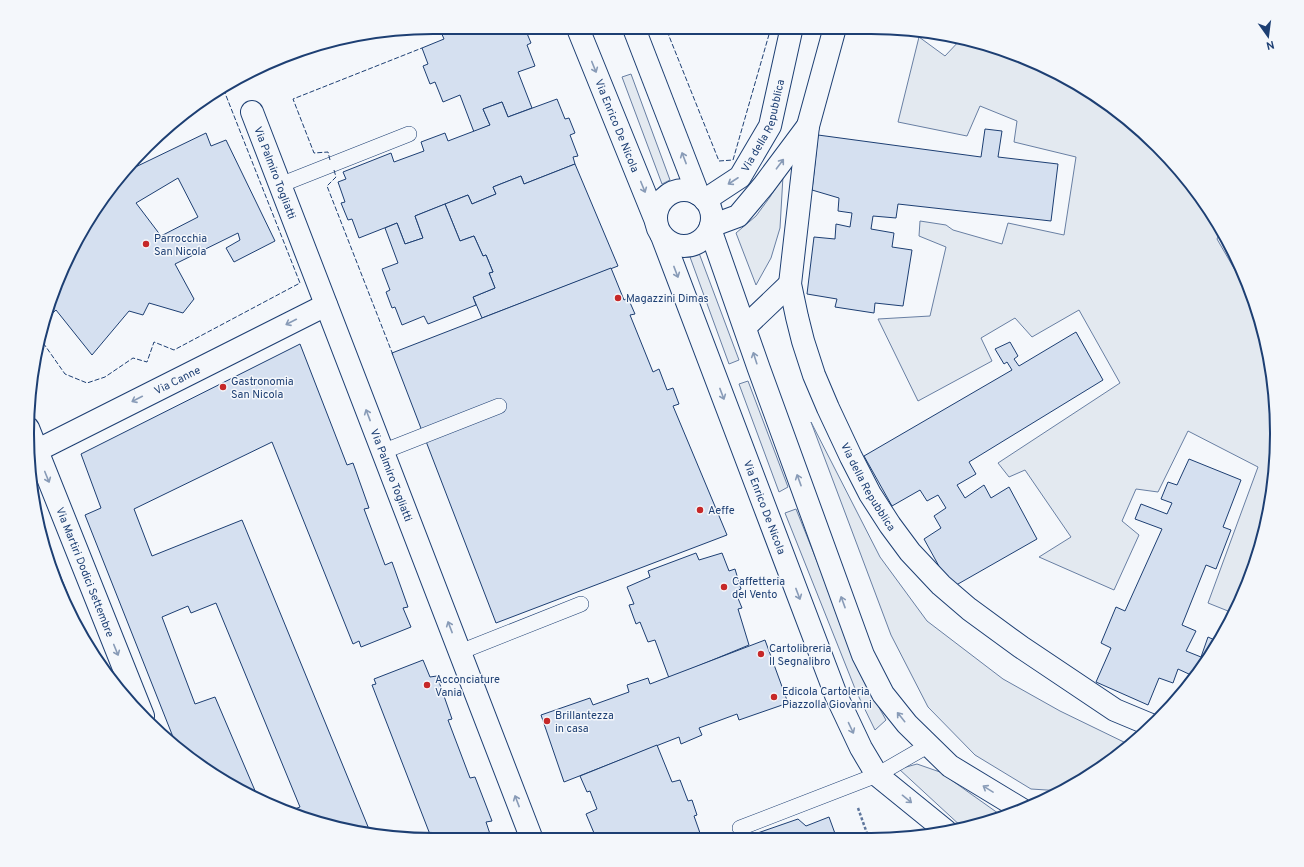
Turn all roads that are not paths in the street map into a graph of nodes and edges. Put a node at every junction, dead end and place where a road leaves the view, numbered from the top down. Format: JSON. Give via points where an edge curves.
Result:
{"nodes":[{"id":1,"x":581,"y":34,"type":"edge"},
{"id":2,"x":637,"y":34,"type":"edge"},
{"id":3,"x":790,"y":34,"type":"edge"},
{"id":4,"x":833,"y":34,"type":"edge"},
{"id":5,"x":252,"y":112,"type":"dead end"},
{"id":6,"x":808,"y":126,"type":"junction"},
{"id":7,"x":409,"y":134,"type":"dead end"},
{"id":8,"x":280,"y":186,"type":"junction"},
{"id":9,"x":701,"y":197,"type":"junction"},
{"id":10,"x":659,"y":228,"type":"junction"},
{"id":11,"x":710,"y":228,"type":"junction"},
{"id":12,"x":790,"y":284,"type":"junction"},
{"id":13,"x":326,"y":305,"type":"junction"},
{"id":14,"x":745,"y":327,"type":"junction"},
{"id":15,"x":499,"y":406,"type":"dead end"},
{"id":16,"x":35,"y":451,"type":"edge"},
{"id":17,"x":382,"y":452,"type":"junction"},
{"id":18,"x":35,"y":459,"type":"edge"},
{"id":19,"x":581,"y":604,"type":"dead end"},
{"id":20,"x":460,"y":652,"type":"junction"},
{"id":21,"x":137,"y":701,"type":"edge"},
{"id":22,"x":1146,"y":723,"type":"edge"},
{"id":23,"x":929,"y":745,"type":"junction"},
{"id":24,"x":877,"y":774,"type":"junction"},
{"id":25,"x":1016,"y":806,"type":"edge"},
{"id":26,"x":941,"y":826,"type":"edge"},
{"id":27,"x":740,"y":828,"type":"dead end"},
{"id":28,"x":530,"y":833,"type":"edge"}],
"edges":[{"from":1,"to":10,"type":"street","name":"Via Enrico De Nicola","one_way":true},
{"from":9,"to":2,"type":"street","one_way":true},
{"from":3,"to":9,"type":"street","name":"Via della Repubblica","one_way":true,"via":[[770,126],[740,177]]},
{"from":4,"to":6,"type":"street","name":"Via della Repubblica"},
{"from":5,"to":8,"type":"street","name":"Via Palmiro Togliatti"},
{"from":11,"to":6,"type":"street","name":"Via della Repubblica","one_way":true,"via":[[738,216]]},
{"from":6,"to":12,"type":"street","name":"Via della Repubblica"},
{"from":7,"to":8,"type":"lane"},
{"from":8,"to":13,"type":"street","name":"Via Palmiro Togliatti"},
{"from":9,"to":10,"type":"street","via":[[694,192],[684,191],[674,192],[665,198],[659,206]]},
{"from":9,"to":11,"type":"street","via":[[709,205],[712,216]]},
{"from":10,"to":11,"type":"street","via":[[670,243],[679,246],[690,246],[699,242]]},
{"from":10,"to":24,"type":"street","name":"Via Enrico De Nicola","one_way":true,"via":[[836,695],[861,748]]},
{"from":11,"to":14,"type":"street"},
{"from":12,"to":14,"type":"street"},
{"from":12,"to":22,"type":"street","name":"Via della Repubblica","via":[[803,341],[828,408],[870,494],[910,552],[941,585],[969,609],[1021,647],[1115,710]]},
{"from":13,"to":16,"type":"street","name":"Via Canne","one_way":true},
{"from":17,"to":13,"type":"street","name":"Via Palmiro Togliatti","one_way":true},
{"from":23,"to":14,"type":"street","one_way":true,"via":[[882,694],[863,655]]},
{"from":15,"to":17,"type":"lane"},
{"from":20,"to":17,"type":"street","name":"Via Palmiro Togliatti","one_way":true},
{"from":18,"to":21,"type":"street","name":"Via Martiri Dodici Settembre","one_way":true},
{"from":19,"to":20,"type":"lane"},
{"from":28,"to":20,"type":"street","name":"Via Palmiro Togliatti","one_way":true},
{"from":23,"to":24,"type":"lane"},
{"from":25,"to":23,"type":"street","one_way":true,"via":[[950,766]]},
{"from":24,"to":26,"type":"street","name":"Via Enrico De Nicola","one_way":true},
{"from":24,"to":27,"type":"lane"}]}
